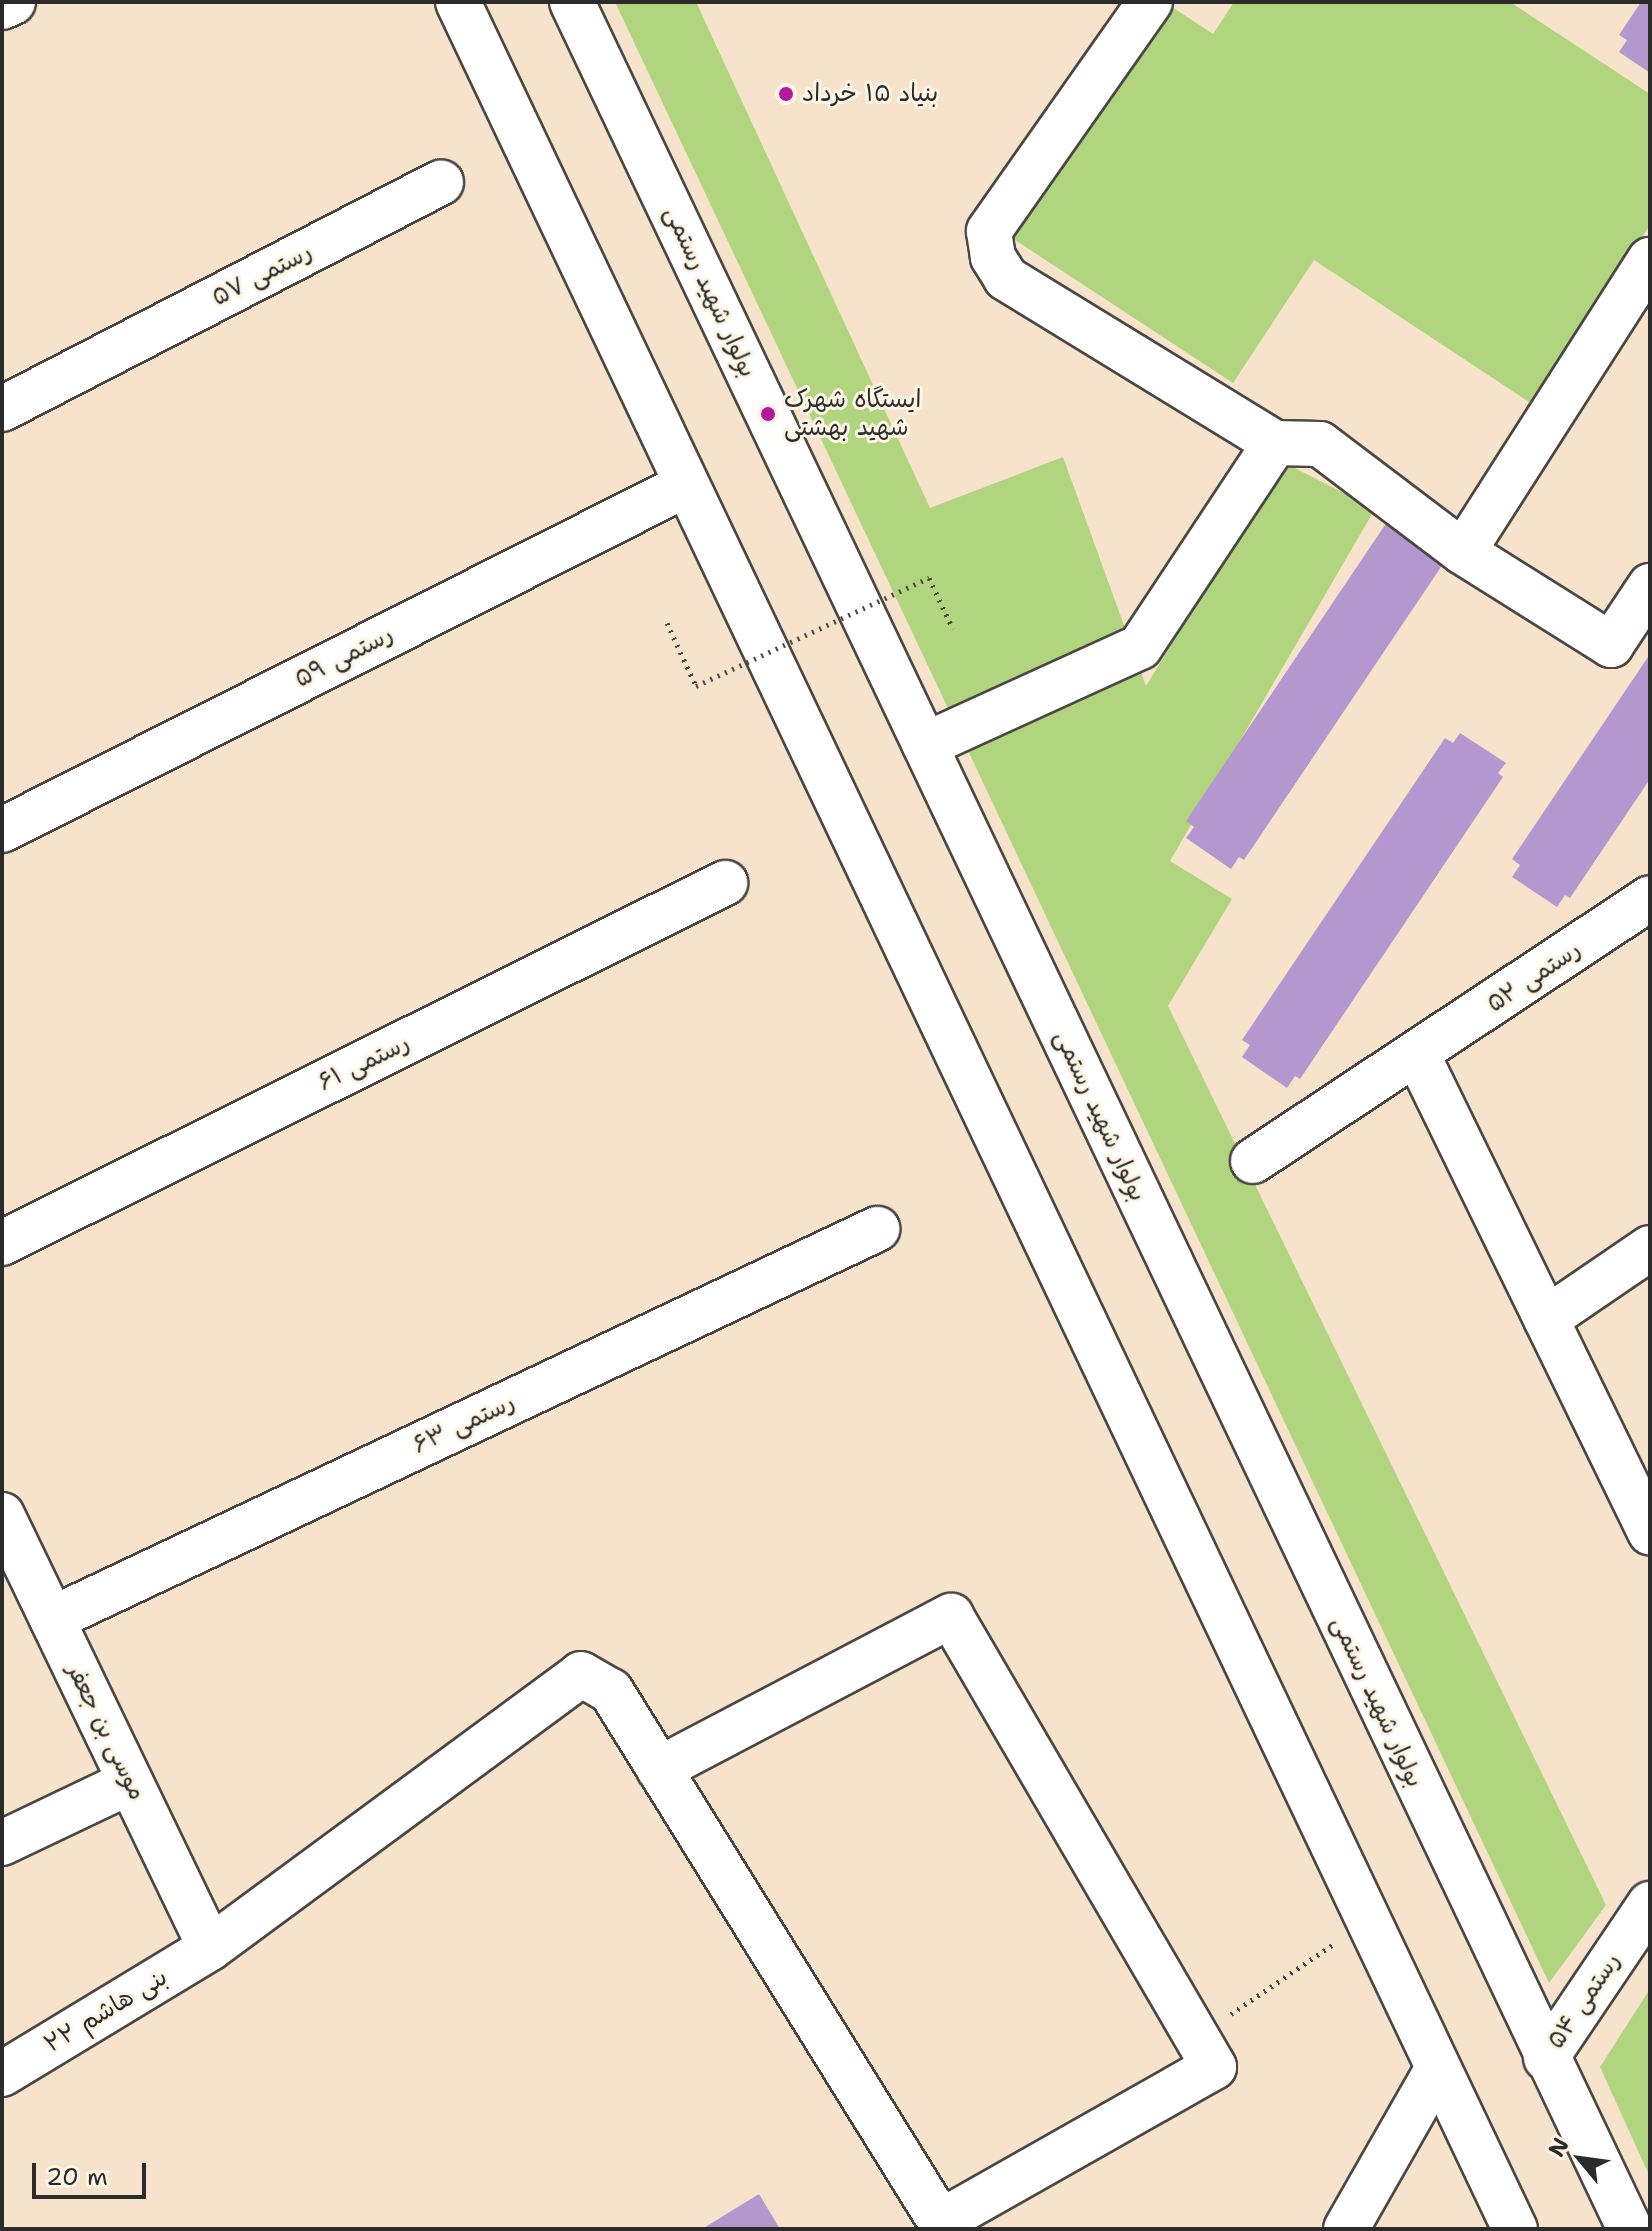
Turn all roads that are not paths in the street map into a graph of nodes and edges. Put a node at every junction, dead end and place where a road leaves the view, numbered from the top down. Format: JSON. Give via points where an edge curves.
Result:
{"nodes":[{"id":1,"x":13,"y":2,"type":"edge"},
{"id":2,"x":458,"y":2,"type":"edge"},
{"id":3,"x":572,"y":2,"type":"edge"},
{"id":4,"x":1150,"y":2,"type":"edge"},
{"id":5,"x":2,"y":7,"type":"edge"},
{"id":6,"x":441,"y":182,"type":"dead end"},
{"id":7,"x":1650,"y":260,"type":"edge"},
{"id":8,"x":2,"y":409,"type":"edge"},
{"id":9,"x":1275,"y":443,"type":"junction"},
{"id":10,"x":686,"y":485,"type":"junction"},
{"id":11,"x":1463,"y":552,"type":"junction"},
{"id":12,"x":1650,"y":586,"type":"edge"},
{"id":13,"x":925,"y":745,"type":"junction"},
{"id":14,"x":2,"y":830,"type":"edge"},
{"id":15,"x":725,"y":883,"type":"dead end"},
{"id":16,"x":1650,"y":898,"type":"edge"},
{"id":17,"x":1418,"y":1056,"type":"junction"},
{"id":18,"x":1253,"y":1161,"type":"dead end"},
{"id":19,"x":877,"y":1229,"type":"dead end"},
{"id":20,"x":2,"y":1243,"type":"edge"},
{"id":21,"x":1650,"y":1248,"type":"edge"},
{"id":22,"x":1546,"y":1319,"type":"junction"},
{"id":23,"x":2,"y":1515,"type":"edge"},
{"id":24,"x":1648,"y":1519,"type":"edge"},
{"id":25,"x":52,"y":1619,"type":"junction"},
{"id":26,"x":659,"y":1769,"type":"junction"},
{"id":27,"x":130,"y":1782,"type":"junction"},
{"id":28,"x":2,"y":1843,"type":"edge"},
{"id":29,"x":1650,"y":1904,"type":"edge"},
{"id":30,"x":210,"y":1948,"type":"junction"},
{"id":31,"x":1546,"y":2058,"type":"junction"},
{"id":32,"x":1438,"y":2068,"type":"junction"},
{"id":33,"x":2,"y":2074,"type":"edge"},
{"id":34,"x":942,"y":2226,"type":"edge"},
{"id":35,"x":1346,"y":2229,"type":"edge"},
{"id":36,"x":1515,"y":2229,"type":"edge"},
{"id":37,"x":1630,"y":2229,"type":"edge"}],
"edges":[{"from":1,"to":5,"type":"street"},
{"from":2,"to":10,"type":"street"},
{"from":3,"to":13,"type":"street","name":"بولوار شهید رستمی"},
{"from":4,"to":9,"type":"street","via":[[989,231],[993,257],[1006,278]]},
{"from":6,"to":8,"type":"street","name":"رستمی ۵۷"},
{"from":7,"to":11,"type":"street"},
{"from":9,"to":11,"type":"street","via":[[1320,444]]},
{"from":9,"to":13,"type":"street","via":[[1140,647]]},
{"from":10,"to":14,"type":"street","name":"رستمی ۵۹"},
{"from":10,"to":32,"type":"street"},
{"from":11,"to":12,"type":"street","via":[[1611,645]]},
{"from":13,"to":31,"type":"street","name":"بولوار شهید رستمی"},
{"from":15,"to":20,"type":"street","name":"رستمی ۶۱"},
{"from":16,"to":17,"type":"street","name":"رستمی ۵۲"},
{"from":17,"to":18,"type":"street","name":"رستمی ۵۲"},
{"from":17,"to":22,"type":"street"},
{"from":19,"to":25,"type":"street","name":"رستمی ۶۳"},
{"from":21,"to":22,"type":"street"},
{"from":22,"to":24,"type":"street"},
{"from":23,"to":25,"type":"street","name":"موسی بن جعفر"},
{"from":25,"to":27,"type":"street","name":"موسی بن جعفر"},
{"from":26,"to":30,"type":"street","name":"بنی هاشم ۲۲","via":[[611,1691],[581,1674]]},
{"from":26,"to":34,"type":"street"},
{"from":26,"to":34,"type":"street","via":[[951,1616],[1214,2067]]},
{"from":27,"to":28,"type":"street"},
{"from":27,"to":30,"type":"street","name":"موسی بن جعفر"},
{"from":29,"to":31,"type":"street","name":"رستمی ۵۴"},
{"from":30,"to":33,"type":"street","name":"بنی هاشم ۲۲"},
{"from":31,"to":37,"type":"street","name":"بولوار شهید رستمی"},
{"from":32,"to":35,"type":"street"},
{"from":32,"to":36,"type":"street"}]}
